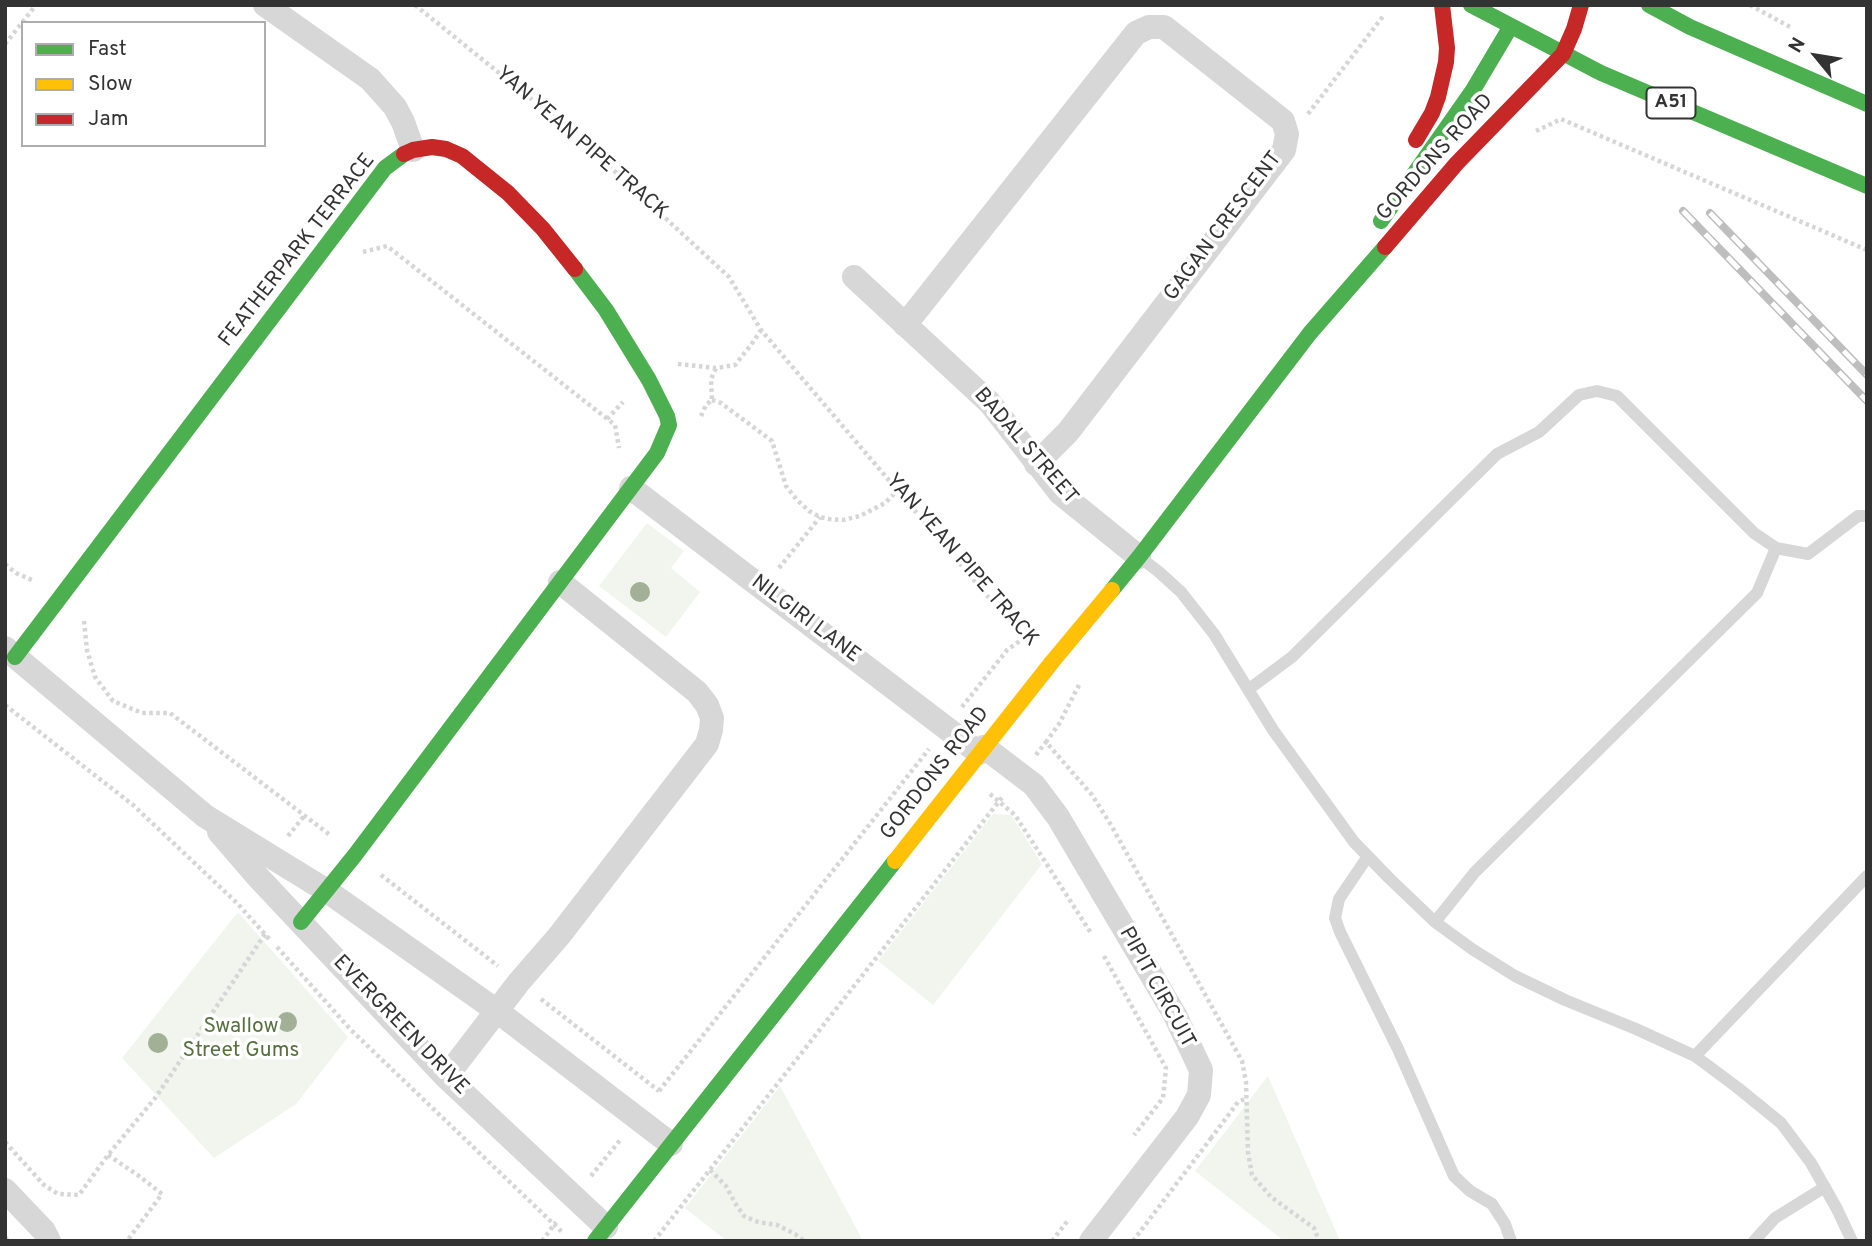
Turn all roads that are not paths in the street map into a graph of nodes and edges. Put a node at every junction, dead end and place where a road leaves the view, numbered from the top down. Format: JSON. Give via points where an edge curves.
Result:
{"nodes":[{"id":1,"x":265,"y":5,"type":"edge"},
{"id":2,"x":1442,"y":5,"type":"edge"},
{"id":3,"x":1471,"y":5,"type":"edge"},
{"id":4,"x":1581,"y":5,"type":"edge"},
{"id":5,"x":1648,"y":5,"type":"edge"},
{"id":6,"x":1523,"y":11,"type":"dead end"},
{"id":7,"x":1511,"y":26,"type":"junction"},
{"id":8,"x":1563,"y":54,"type":"junction"},
{"id":9,"x":1867,"y":104,"type":"edge"},
{"id":10,"x":413,"y":150,"type":"junction"},
{"id":11,"x":1867,"y":186,"type":"edge"},
{"id":12,"x":1353,"y":259,"type":"dead end"},
{"id":13,"x":854,"y":276,"type":"dead end"},
{"id":14,"x":905,"y":325,"type":"junction"},
{"id":15,"x":1310,"y":333,"type":"junction"},
{"id":16,"x":1036,"y":464,"type":"junction"},
{"id":17,"x":631,"y":488,"type":"junction"},
{"id":18,"x":1867,"y":516,"type":"edge"},
{"id":19,"x":1776,"y":548,"type":"junction"},
{"id":20,"x":1139,"y":557,"type":"junction"},
{"id":21,"x":560,"y":582,"type":"junction"},
{"id":22,"x":10,"y":653,"type":"edge"},
{"id":23,"x":1249,"y":689,"type":"junction"},
{"id":24,"x":982,"y":750,"type":"junction"},
{"id":25,"x":205,"y":816,"type":"junction"},
{"id":26,"x":1368,"y":856,"type":"junction"},
{"id":27,"x":1867,"y":876,"type":"edge"},
{"id":28,"x":327,"y":891,"type":"junction"},
{"id":29,"x":301,"y":922,"type":"junction"},
{"id":30,"x":1436,"y":922,"type":"junction"},
{"id":31,"x":497,"y":1011,"type":"junction"},
{"id":32,"x":1695,"y":1056,"type":"junction"},
{"id":33,"x":446,"y":1077,"type":"junction"},
{"id":34,"x":671,"y":1144,"type":"junction"},
{"id":35,"x":1825,"y":1187,"type":"junction"},
{"id":36,"x":5,"y":1190,"type":"edge"},
{"id":37,"x":601,"y":1234,"type":"edge"},
{"id":38,"x":49,"y":1241,"type":"edge"},
{"id":39,"x":1091,"y":1241,"type":"edge"},
{"id":40,"x":1511,"y":1241,"type":"edge"},
{"id":41,"x":1754,"y":1241,"type":"edge"},
{"id":42,"x":1852,"y":1241,"type":"edge"}],
"edges":[{"from":1,"to":10,"type":"street","via":[[370,79],[396,107]]},
{"from":2,"to":7,"type":"main road","name":"GORDONS ROAD","via":[[1447,48],[1432,113],[1369,229],[1472,90]]},
{"from":3,"to":7,"type":"main road","number":"A51"},
{"from":4,"to":8,"type":"main road","name":"GORDONS ROAD"},
{"from":5,"to":9,"type":"main road"},
{"from":6,"to":7,"type":"main road","name":"GORDONS ROAD"},
{"from":7,"to":8,"type":"main road","number":"A51"},
{"from":8,"to":11,"type":"main road","number":"A51"},
{"from":8,"to":15,"type":"main road","name":"GORDONS ROAD","via":[[1457,163]]},
{"from":10,"to":17,"type":"main road","via":[[432,147],[462,156],[508,193],[543,229],[606,310],[649,380],[669,425],[657,453]]},
{"from":10,"to":22,"type":"main road","name":"FEATHERPARK TERRACE","via":[[385,168]]},
{"from":12,"to":15,"type":"main road","name":"GORDONS ROAD"},
{"from":13,"to":14,"type":"street","name":"BADAL STREET"},
{"from":14,"to":16,"type":"street","name":"BADAL STREET","via":[[990,403]]},
{"from":14,"to":16,"type":"street","name":"GAGAN CRESCENT","via":[[1136,33],[1164,27],[1283,121],[1287,134],[1284,150],[1068,432]]},
{"from":15,"to":20,"type":"main road","name":"GORDONS ROAD"},
{"from":16,"to":20,"type":"street","name":"BADAL STREET","via":[[1060,493]]},
{"from":17,"to":21,"type":"main road"},
{"from":17,"to":24,"type":"street","name":"NILGIRI LANE"},
{"from":18,"to":19,"type":"lane","via":[[1858,516],[1808,554]]},
{"from":19,"to":23,"type":"lane","via":[[1754,533],[1616,396],[1597,391],[1578,395],[1539,432],[1497,454],[1292,657]]},
{"from":19,"to":30,"type":"lane","via":[[1757,593],[1475,872]]},
{"from":20,"to":23,"type":"lane","via":[[1181,592]]},
{"from":20,"to":24,"type":"main road","name":"GORDONS ROAD"},
{"from":21,"to":28,"type":"main road"},
{"from":21,"to":31,"type":"street","via":[[690,685],[707,705],[711,730],[699,755]]},
{"from":22,"to":25,"type":"street","name":"EVERGREEN DRIVE"},
{"from":23,"to":26,"type":"lane","via":[[1273,730]]},
{"from":24,"to":34,"type":"main road","name":"GORDONS ROAD"},
{"from":24,"to":39,"type":"street","name":"PIPIT CIRCUIT","via":[[1040,791],[1058,817],[1175,1015],[1200,1070],[1199,1095],[1187,1117]]},
{"from":25,"to":28,"type":"street","name":"EVERGREEN DRIVE"},
{"from":25,"to":29,"type":"street","name":"EVERGREEN DRIVE"},
{"from":26,"to":30,"type":"lane"},
{"from":26,"to":40,"type":"lane","via":[[1339,899],[1335,918],[1340,932],[1454,1176],[1492,1204]]},
{"from":27,"to":32,"type":"lane"},
{"from":28,"to":29,"type":"main road"},
{"from":28,"to":31,"type":"street","name":"EVERGREEN DRIVE"},
{"from":29,"to":33,"type":"street","name":"EVERGREEN DRIVE"},
{"from":30,"to":32,"type":"lane","via":[[1515,976]]},
{"from":31,"to":33,"type":"street"},
{"from":31,"to":34,"type":"street","name":"EVERGREEN DRIVE"},
{"from":32,"to":35,"type":"lane","via":[[1780,1123]]},
{"from":33,"to":37,"type":"street","name":"EVERGREEN DRIVE","via":[[574,1198]]},
{"from":34,"to":37,"type":"main road","name":"GORDONS ROAD"},
{"from":35,"to":41,"type":"lane","via":[[1774,1218]]},
{"from":35,"to":42,"type":"lane"},
{"from":36,"to":38,"type":"street"}]}
